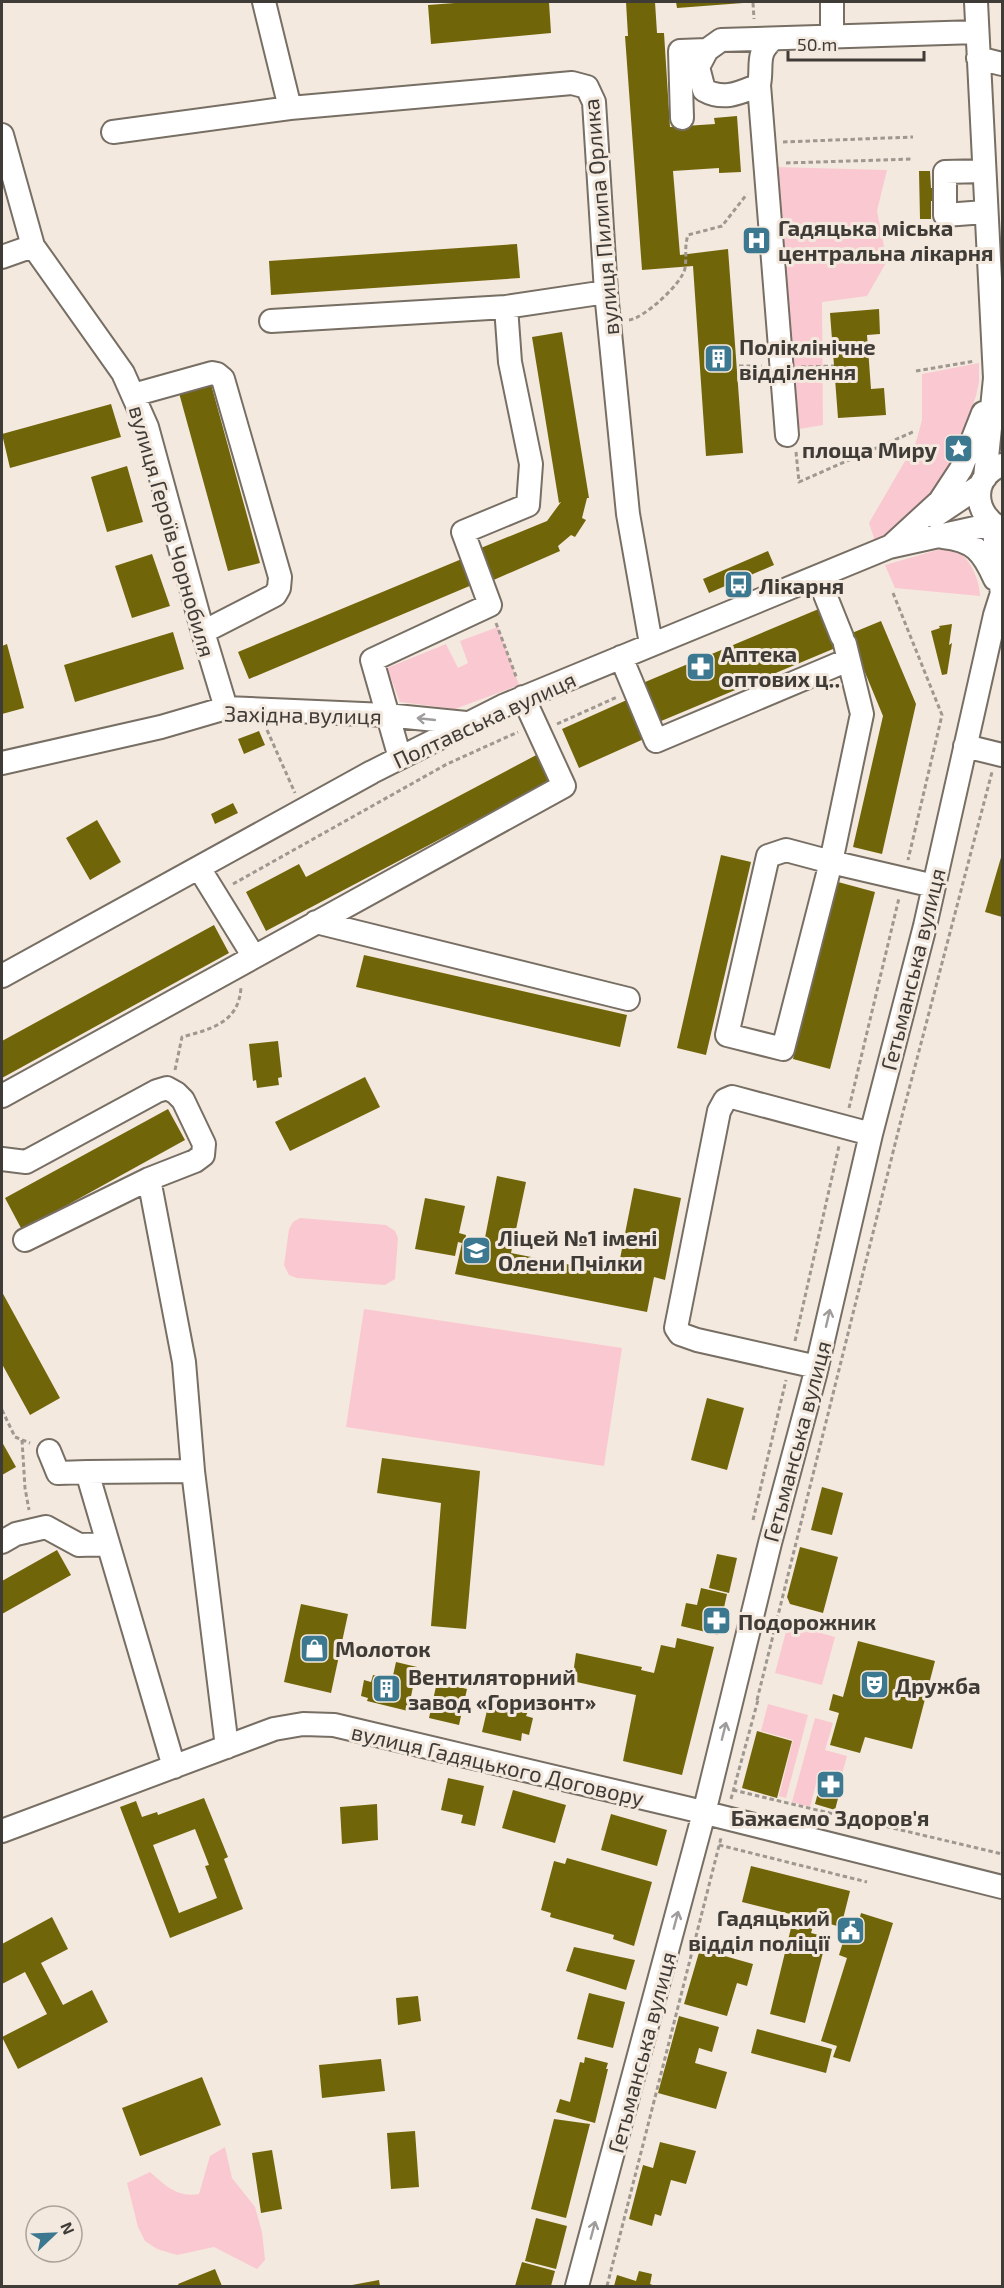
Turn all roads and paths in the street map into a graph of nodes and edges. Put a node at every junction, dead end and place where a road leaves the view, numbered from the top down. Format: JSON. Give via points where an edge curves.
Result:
{"nodes":[{"id":1,"x":264,"y":2,"type":"edge"},
{"id":2,"x":832,"y":2,"type":"edge"},
{"id":3,"x":976,"y":2,"type":"edge"},
{"id":4,"x":977,"y":32,"type":"junction"},
{"id":5,"x":832,"y":37,"type":"junction"},
{"id":6,"x":773,"y":39,"type":"junction"},
{"id":7,"x":707,"y":50,"type":"junction"},
{"id":8,"x":978,"y":58,"type":"junction"},
{"id":9,"x":1002,"y":64,"type":"edge"},
{"id":10,"x":759,"y":85,"type":"junction"},
{"id":11,"x":290,"y":108,"type":"junction"},
{"id":12,"x":682,"y":118,"type":"dead end"},
{"id":13,"x":113,"y":132,"type":"dead end"},
{"id":14,"x":2,"y":135,"type":"edge"},
{"id":15,"x":913,"y":136,"type":"dead end"},
{"id":16,"x":772,"y":143,"type":"dead end"},
{"id":17,"x":913,"y":159,"type":"dead end"},
{"id":18,"x":776,"y":167,"type":"junction"},
{"id":19,"x":983,"y":171,"type":"junction"},
{"id":20,"x":985,"y":212,"type":"junction"},
{"id":21,"x":1002,"y":231,"type":"edge"},
{"id":22,"x":33,"y":246,"type":"junction"},
{"id":23,"x":2,"y":257,"type":"edge"},
{"id":24,"x":988,"y":257,"type":"junction"},
{"id":25,"x":606,"y":292,"type":"junction"},
{"id":26,"x":506,"y":307,"type":"junction"},
{"id":27,"x":272,"y":321,"type":"dead end"},
{"id":28,"x":609,"y":321,"type":"junction"},
{"id":29,"x":979,"y":360,"type":"dead end"},
{"id":30,"x":834,"y":366,"type":"dead end"},
{"id":31,"x":799,"y":368,"type":"dead end"},
{"id":32,"x":916,"y":371,"type":"dead end"},
{"id":33,"x":999,"y":384,"type":"edge"},
{"id":34,"x":133,"y":395,"type":"junction"},
{"id":35,"x":1002,"y":405,"type":"edge"},
{"id":36,"x":787,"y":435,"type":"dead end"},
{"id":37,"x":989,"y":476,"type":"edge"},
{"id":38,"x":998,"y":527,"type":"edge"},
{"id":39,"x":940,"y":536,"type":"junction"},
{"id":40,"x":890,"y":547,"type":"junction"},
{"id":41,"x":818,"y":577,"type":"junction"},
{"id":42,"x":893,"y":593,"type":"dead end"},
{"id":43,"x":1002,"y":593,"type":"edge"},
{"id":44,"x":490,"y":605,"type":"junction"},
{"id":45,"x":203,"y":632,"type":"junction"},
{"id":46,"x":651,"y":644,"type":"junction"},
{"id":47,"x":845,"y":647,"type":"junction"},
{"id":48,"x":621,"y":657,"type":"junction"},
{"id":49,"x":634,"y":690,"type":"junction"},
{"id":50,"x":524,"y":698,"type":"junction"},
{"id":51,"x":226,"y":708,"type":"junction"},
{"id":52,"x":257,"y":709,"type":"junction"},
{"id":53,"x":386,"y":715,"type":"junction"},
{"id":54,"x":466,"y":723,"type":"junction"},
{"id":55,"x":537,"y":728,"type":"junction"},
{"id":56,"x":965,"y":746,"type":"junction"},
{"id":57,"x":1000,"y":754,"type":"edge"},
{"id":58,"x":400,"y":758,"type":"junction"},
{"id":59,"x":2,"y":763,"type":"edge"},
{"id":60,"x":303,"y":811,"type":"junction"},
{"id":61,"x":315,"y":838,"type":"junction"},
{"id":62,"x":831,"y":862,"type":"junction"},
{"id":63,"x":199,"y":868,"type":"junction"},
{"id":64,"x":903,"y":878,"type":"junction"},
{"id":65,"x":934,"y":886,"type":"junction"},
{"id":66,"x":216,"y":894,"type":"junction"},
{"id":67,"x":316,"y":922,"type":"junction"},
{"id":68,"x":254,"y":957,"type":"junction"},
{"id":69,"x":2,"y":976,"type":"edge"},
{"id":70,"x":241,"y":985,"type":"dead end"},
{"id":71,"x":628,"y":999,"type":"dead end"},
{"id":72,"x":167,"y":1088,"type":"junction"},
{"id":73,"x":2,"y":1095,"type":"edge"},
{"id":74,"x":844,"y":1126,"type":"junction"},
{"id":75,"x":871,"y":1134,"type":"junction"},
{"id":76,"x":2,"y":1159,"type":"edge"},
{"id":77,"x":149,"y":1179,"type":"junction"},
{"id":78,"x":26,"y":1240,"type":"dead end"},
{"id":79,"x":790,"y":1361,"type":"junction"},
{"id":80,"x":817,"y":1367,"type":"junction"},
{"id":81,"x":2,"y":1410,"type":"edge"},
{"id":82,"x":22,"y":1440,"type":"junction"},
{"id":83,"x":49,"y":1451,"type":"joint"},
{"id":84,"x":193,"y":1470,"type":"junction"},
{"id":85,"x":87,"y":1472,"type":"junction"},
{"id":86,"x":753,"y":1522,"type":"dead end"},
{"id":87,"x":33,"y":1530,"type":"junction"},
{"id":88,"x":2,"y":1542,"type":"edge"},
{"id":89,"x":108,"y":1544,"type":"junction"},
{"id":90,"x":227,"y":1747,"type":"junction"},
{"id":91,"x":174,"y":1767,"type":"junction"},
{"id":92,"x":734,"y":1790,"type":"junction"},
{"id":93,"x":704,"y":1813,"type":"junction"},
{"id":94,"x":726,"y":1818,"type":"junction"},
{"id":95,"x":2,"y":1831,"type":"edge"},
{"id":96,"x":719,"y":1845,"type":"junction"},
{"id":97,"x":1002,"y":1854,"type":"edge"},
{"id":98,"x":867,"y":1882,"type":"dead end"},
{"id":99,"x":1002,"y":1887,"type":"edge"},
{"id":100,"x":577,"y":2286,"type":"edge"},
{"id":101,"x":607,"y":2286,"type":"edge"}],
"edges":[{"from":1,"to":11,"type":"street"},
{"from":2,"to":5,"type":"street"},
{"from":3,"to":4,"type":"street"},
{"from":4,"to":5,"type":"street"},
{"from":4,"to":8,"type":"street"},
{"from":5,"to":6,"type":"street"},
{"from":6,"to":7,"type":"street","via":[[721,40]]},
{"from":6,"to":10,"type":"street","via":[[763,47]]},
{"from":7,"to":10,"type":"street","via":[[698,67],[704,90],[730,97]]},
{"from":7,"to":12,"type":"street","via":[[680,51]]},
{"from":8,"to":9,"type":"street"},
{"from":8,"to":19,"type":"street"},
{"from":10,"to":18,"type":"street"},
{"from":11,"to":13,"type":"street","name":"вулиця Пилипа Орлика"},
{"from":11,"to":25,"type":"street","name":"вулиця Пилипа Орлика","via":[[572,83],[587,87],[594,102]]},
{"from":14,"to":22,"type":"street","name":"вулиця Героїв Чорнобиля"},
{"from":15,"to":16,"type":"path"},
{"from":17,"to":18,"type":"path"},
{"from":18,"to":28,"type":"path","via":[[722,226],[688,235],[685,270],[666,295],[636,319]]},
{"from":18,"to":36,"type":"street"},
{"from":19,"to":20,"type":"street"},
{"from":19,"to":20,"type":"street","via":[[945,172],[945,215]]},
{"from":20,"to":24,"type":"street"},
{"from":21,"to":24,"type":"street"},
{"from":22,"to":23,"type":"street"},
{"from":22,"to":34,"type":"street","name":"вулиця Героїв Чорнобиля","via":[[123,373]]},
{"from":24,"to":33,"type":"street"},
{"from":25,"to":26,"type":"street"},
{"from":25,"to":28,"type":"street","name":"вулиця Пилипа Орлика"},
{"from":26,"to":27,"type":"street"},
{"from":26,"to":44,"type":"street","via":[[510,362],[531,464],[528,505],[463,532]]},
{"from":28,"to":46,"type":"street","name":"вулиця Пилипа Орлика","via":[[628,514]]},
{"from":29,"to":32,"type":"path"},
{"from":30,"to":31,"type":"path"},
{"from":33,"to":35,"type":"street"},
{"from":33,"to":37,"type":"street"},
{"from":33,"to":40,"type":"street","via":[[961,469],[940,501]]},
{"from":34,"to":45,"type":"street","name":"вулиця Героїв Чорнобиля","via":[[147,427]]},
{"from":34,"to":45,"type":"street","via":[[212,373],[223,379],[280,577],[275,595]]},
{"from":37,"to":38,"type":"street","via":[[979,496],[986,517]]},
{"from":37,"to":40,"type":"street"},
{"from":38,"to":39,"type":"street","name":"Полтавська вулиця"},
{"from":38,"to":43,"type":"street"},
{"from":39,"to":40,"type":"street","name":"Полтавська вулиця"},
{"from":39,"to":43,"type":"street","via":[[976,547]]},
{"from":40,"to":41,"type":"street","name":"Полтавська вулиця"},
{"from":41,"to":46,"type":"street","name":"Полтавська вулиця"},
{"from":41,"to":47,"type":"street"},
{"from":42,"to":64,"type":"path","via":[[942,715]]},
{"from":43,"to":56,"type":"street","name":"Гетьманська вулиця"},
{"from":44,"to":50,"type":"path"},
{"from":44,"to":53,"type":"street","via":[[372,660]]},
{"from":45,"to":51,"type":"street","name":"вулиця Героїв Чорнобиля"},
{"from":46,"to":48,"type":"street","name":"Полтавська вулиця"},
{"from":47,"to":49,"type":"street","via":[[656,741]]},
{"from":47,"to":62,"type":"street","via":[[862,714]]},
{"from":48,"to":49,"type":"street"},
{"from":48,"to":50,"type":"street","name":"Полтавська вулиця"},
{"from":49,"to":55,"type":"path"},
{"from":50,"to":54,"type":"street","name":"Полтавська вулиця"},
{"from":50,"to":55,"type":"street"},
{"from":51,"to":52,"type":"street","name":"Західна вулиця"},
{"from":51,"to":59,"type":"street","name":"Західна вулиця","via":[[161,728]]},
{"from":52,"to":53,"type":"street","name":"Західна вулиця"},
{"from":52,"to":60,"type":"path"},
{"from":54,"to":53,"type":"street","name":"Західна вулиця","one_way":true},
{"from":53,"to":58,"type":"street"},
{"from":54,"to":58,"type":"street","name":"Полтавська вулиця"},
{"from":55,"to":61,"type":"path","via":[[447,764]]},
{"from":55,"to":67,"type":"street","via":[[564,786]]},
{"from":56,"to":57,"type":"street"},
{"from":56,"to":65,"type":"street","name":"Гетьманська вулиця"},
{"from":57,"to":92,"type":"path","via":[[902,1116]]},
{"from":58,"to":60,"type":"street","name":"Полтавська вулиця"},
{"from":60,"to":61,"type":"path"},
{"from":60,"to":63,"type":"street","name":"Полтавська вулиця"},
{"from":61,"to":66,"type":"path"},
{"from":62,"to":62,"type":"street","via":[[783,1049],[727,1035],[768,856],[786,850]]},
{"from":62,"to":64,"type":"street"},
{"from":63,"to":66,"type":"street"},
{"from":63,"to":69,"type":"street","name":"Полтавська вулиця"},
{"from":64,"to":65,"type":"street"},
{"from":64,"to":74,"type":"path"},
{"from":65,"to":75,"type":"street","name":"Гетьманська вулиця"},
{"from":66,"to":68,"type":"street"},
{"from":67,"to":68,"type":"street"},
{"from":67,"to":71,"type":"street"},
{"from":68,"to":73,"type":"street"},
{"from":70,"to":72,"type":"path","via":[[240,998],[229,1017],[216,1028],[182,1037],[176,1069]]},
{"from":72,"to":76,"type":"street","via":[[26,1162]]},
{"from":72,"to":77,"type":"street","via":[[183,1100],[204,1144],[203,1155]]},
{"from":74,"to":75,"type":"street"},
{"from":74,"to":79,"type":"path"},
{"from":74,"to":79,"type":"street","via":[[732,1097],[725,1100],[719,1111],[676,1328],[680,1334],[697,1340]]},
{"from":80,"to":75,"type":"street","name":"Гетьманська вулиця","one_way":true},
{"from":77,"to":78,"type":"street"},
{"from":77,"to":84,"type":"street","via":[[184,1362]]},
{"from":79,"to":80,"type":"street"},
{"from":79,"to":86,"type":"path"},
{"from":93,"to":80,"type":"street","name":"Гетьманська вулиця","one_way":true},
{"from":81,"to":82,"type":"path","via":[[15,1437]]},
{"from":82,"to":83,"type":"path"},
{"from":82,"to":87,"type":"path"},
{"from":83,"to":85,"type":"street","via":[[58,1473]]},
{"from":84,"to":85,"type":"street"},
{"from":84,"to":90,"type":"street"},
{"from":85,"to":89,"type":"street"},
{"from":87,"to":88,"type":"street"},
{"from":87,"to":89,"type":"street","via":[[46,1527],[79,1545]]},
{"from":89,"to":91,"type":"street"},
{"from":90,"to":91,"type":"street","name":"вулиця Гадяцького Договору"},
{"from":90,"to":93,"type":"street","name":"вулиця Гадяцького Договору","via":[[274,1729],[303,1724],[334,1725]]},
{"from":91,"to":95,"type":"street","name":"вулиця Гадяцького Договору"},
{"from":92,"to":94,"type":"path"},
{"from":92,"to":97,"type":"path"},
{"from":93,"to":94,"type":"street","name":"вулиця Гадяцького Договору"},
{"from":100,"to":93,"type":"street","name":"Гетьманська вулиця","one_way":true},
{"from":94,"to":96,"type":"path"},
{"from":94,"to":99,"type":"street","name":"вулиця Гадяцького Договору"},
{"from":96,"to":98,"type":"path"},
{"from":96,"to":101,"type":"path"}]}
